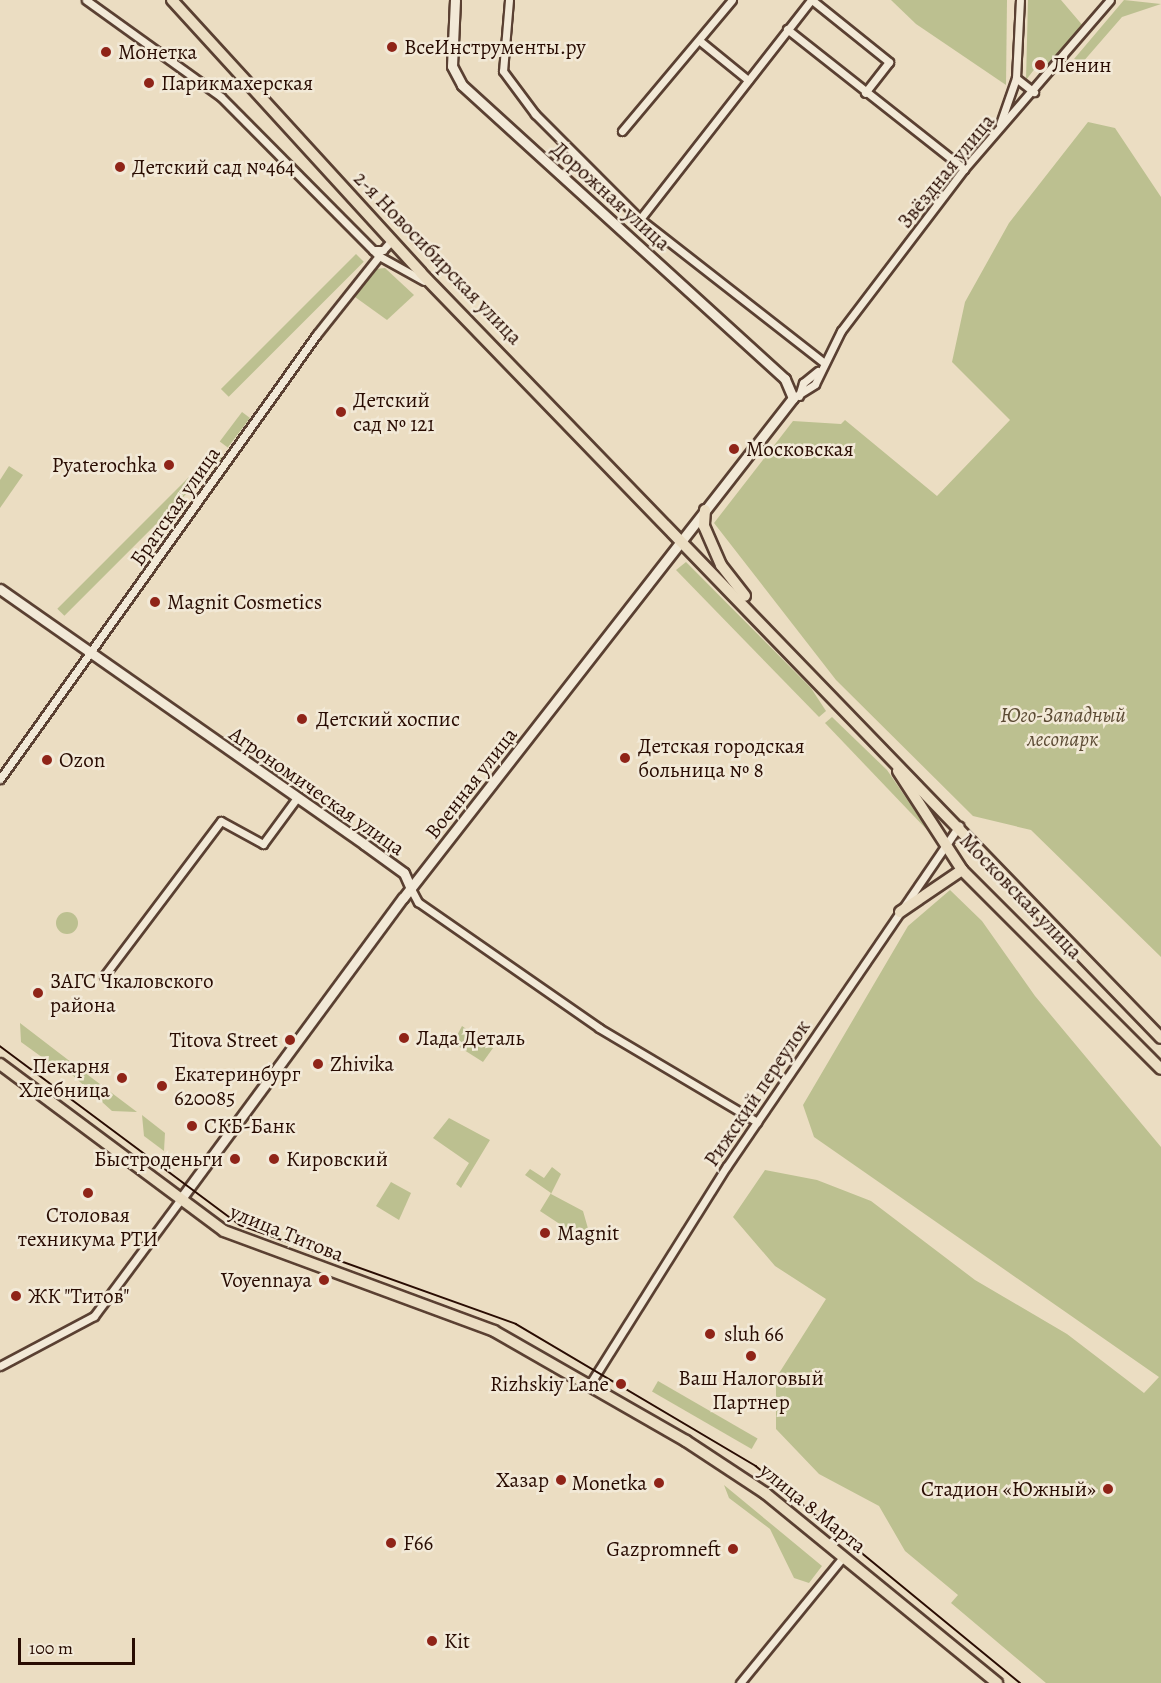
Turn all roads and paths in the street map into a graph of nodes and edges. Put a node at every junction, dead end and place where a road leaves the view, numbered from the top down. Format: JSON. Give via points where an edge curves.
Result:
{"nodes":[{"id":1,"x":86,"y":0,"type":"edge"},
{"id":2,"x":172,"y":0,"type":"edge"},
{"id":3,"x":454,"y":0,"type":"edge"},
{"id":4,"x":509,"y":0,"type":"edge"},
{"id":5,"x":732,"y":0,"type":"edge"},
{"id":6,"x":811,"y":0,"type":"edge"},
{"id":7,"x":1020,"y":0,"type":"edge"},
{"id":8,"x":1110,"y":0,"type":"edge"},
{"id":9,"x":787,"y":29,"type":"junction"},
{"id":10,"x":700,"y":41,"type":"junction"},
{"id":11,"x":1016,"y":78,"type":"junction"},
{"id":12,"x":748,"y":80,"type":"junction"},
{"id":13,"x":1034,"y":92,"type":"junction"},
{"id":14,"x":865,"y":93,"type":"junction"},
{"id":15,"x":1000,"y":124,"type":"junction"},
{"id":16,"x":622,"y":131,"type":"dead end"},
{"id":17,"x":964,"y":170,"type":"junction"},
{"id":18,"x":640,"y":219,"type":"junction"},
{"id":19,"x":392,"y":241,"type":"junction"},
{"id":20,"x":376,"y":253,"type":"junction"},
{"id":21,"x":436,"y":287,"type":"junction"},
{"id":22,"x":822,"y":361,"type":"junction"},
{"id":23,"x":818,"y":371,"type":"junction"},
{"id":24,"x":815,"y":384,"type":"joint"},
{"id":25,"x":796,"y":397,"type":"junction"},
{"id":26,"x":705,"y":510,"type":"junction"},
{"id":27,"x":682,"y":539,"type":"junction"},
{"id":28,"x":0,"y":590,"type":"edge"},
{"id":29,"x":752,"y":612,"type":"junction"},
{"id":30,"x":90,"y":653,"type":"junction"},
{"id":31,"x":871,"y":735,"type":"junction"},
{"id":32,"x":0,"y":779,"type":"edge"},
{"id":33,"x":296,"y":799,"type":"junction"},
{"id":34,"x":959,"y":826,"type":"junction"},
{"id":35,"x":944,"y":848,"type":"junction"},
{"id":36,"x":962,"y":870,"type":"junction"},
{"id":37,"x":411,"y":889,"type":"junction"},
{"id":38,"x":900,"y":912,"type":"junction"},
{"id":39,"x":104,"y":976,"type":"dead end"},
{"id":40,"x":1161,"y":1038,"type":"edge"},
{"id":41,"x":0,"y":1064,"type":"edge"},
{"id":42,"x":1161,"y":1069,"type":"edge"},
{"id":43,"x":757,"y":1122,"type":"junction"},
{"id":44,"x":180,"y":1200,"type":"junction"},
{"id":45,"x":0,"y":1366,"type":"edge"},
{"id":46,"x":590,"y":1384,"type":"junction"},
{"id":47,"x":843,"y":1557,"type":"junction"},
{"id":48,"x":740,"y":1683,"type":"edge"},
{"id":49,"x":997,"y":1683,"type":"edge"}],
"edges":[{"from":1,"to":20,"type":"street","via":[[221,97]]},
{"from":2,"to":19,"type":"main road","name":"2-я Новосибирская улица"},
{"from":3,"to":25,"type":"street","name":"Дорожная улица","via":[[452,66],[462,85],[778,372]]},
{"from":4,"to":18,"type":"street","via":[[503,71],[535,114]]},
{"from":5,"to":10,"type":"street"},
{"from":6,"to":9,"type":"street"},
{"from":6,"to":14,"type":"street","via":[[890,62]]},
{"from":7,"to":11,"type":"street"},
{"from":8,"to":13,"type":"street","name":"Звёздная улица"},
{"from":9,"to":12,"type":"street"},
{"from":9,"to":14,"type":"street"},
{"from":10,"to":12,"type":"street"},
{"from":10,"to":16,"type":"street"},
{"from":11,"to":13,"type":"street"},
{"from":11,"to":15,"type":"street"},
{"from":12,"to":18,"type":"street"},
{"from":13,"to":15,"type":"street","name":"Звёздная улица"},
{"from":14,"to":17,"type":"street"},
{"from":15,"to":17,"type":"street","name":"Звёздная улица"},
{"from":17,"to":22,"type":"street","name":"Звёздная улица"},
{"from":18,"to":22,"type":"street"},
{"from":19,"to":20,"type":"street"},
{"from":19,"to":21,"type":"main road","name":"2-я Новосибирская улица"},
{"from":20,"to":21,"type":"street"},
{"from":20,"to":30,"type":"street","name":"Братская улица"},
{"from":21,"to":27,"type":"main road","name":"2-я Новосибирская улица"},
{"from":22,"to":23,"type":"street","name":"Звёздная улица"},
{"from":23,"to":24,"type":"street","name":"Звёздная улица"},
{"from":23,"to":25,"type":"street","name":"Военная улица","via":[[807,379]]},
{"from":24,"to":25,"type":"street","name":"Военная улица"},
{"from":25,"to":26,"type":"street","name":"Военная улица"},
{"from":26,"to":27,"type":"street","name":"Военная улица"},
{"from":26,"to":29,"type":"main road","via":[[704,526],[721,565]]},
{"from":27,"to":29,"type":"main road","name":"Московская улица"},
{"from":27,"to":37,"type":"street","name":"Военная улица"},
{"from":28,"to":30,"type":"street","name":"Агрономическая улица"},
{"from":29,"to":31,"type":"main road","name":"Московская улица"},
{"from":30,"to":32,"type":"street","name":"Братская улица"},
{"from":30,"to":33,"type":"street","name":"Агрономическая улица"},
{"from":31,"to":34,"type":"main road","name":"Московская улица"},
{"from":31,"to":35,"type":"main road","name":"Московская улица","via":[[916,796]]},
{"from":33,"to":37,"type":"street","name":"Агрономическая улица","via":[[404,873]]},
{"from":33,"to":39,"type":"street","via":[[263,844],[221,820]]},
{"from":34,"to":35,"type":"street","name":"Рижский переулок"},
{"from":34,"to":40,"type":"main road","name":"Московская улица"},
{"from":35,"to":36,"type":"main road","name":"Московская улица"},
{"from":35,"to":38,"type":"street","name":"Рижский переулок"},
{"from":36,"to":38,"type":"main road"},
{"from":36,"to":42,"type":"main road","name":"Московская улица"},
{"from":37,"to":43,"type":"street","name":"Агрономическая улица","via":[[418,902],[607,1033]]},
{"from":37,"to":44,"type":"street","name":"Военная улица"},
{"from":38,"to":43,"type":"street","name":"Рижский переулок"},
{"from":41,"to":44,"type":"main road","name":"улица Титова"},
{"from":43,"to":46,"type":"street","name":"Рижский переулок"},
{"from":44,"to":45,"type":"street","via":[[94,1316]]},
{"from":44,"to":46,"type":"main road","name":"улица Титова","via":[[232,1234],[494,1331]]},
{"from":46,"to":47,"type":"main road","name":"улица 8 Марта","via":[[748,1480]]},
{"from":47,"to":48,"type":"street"},
{"from":47,"to":49,"type":"main road","name":"улица 8 Марта"}]}
